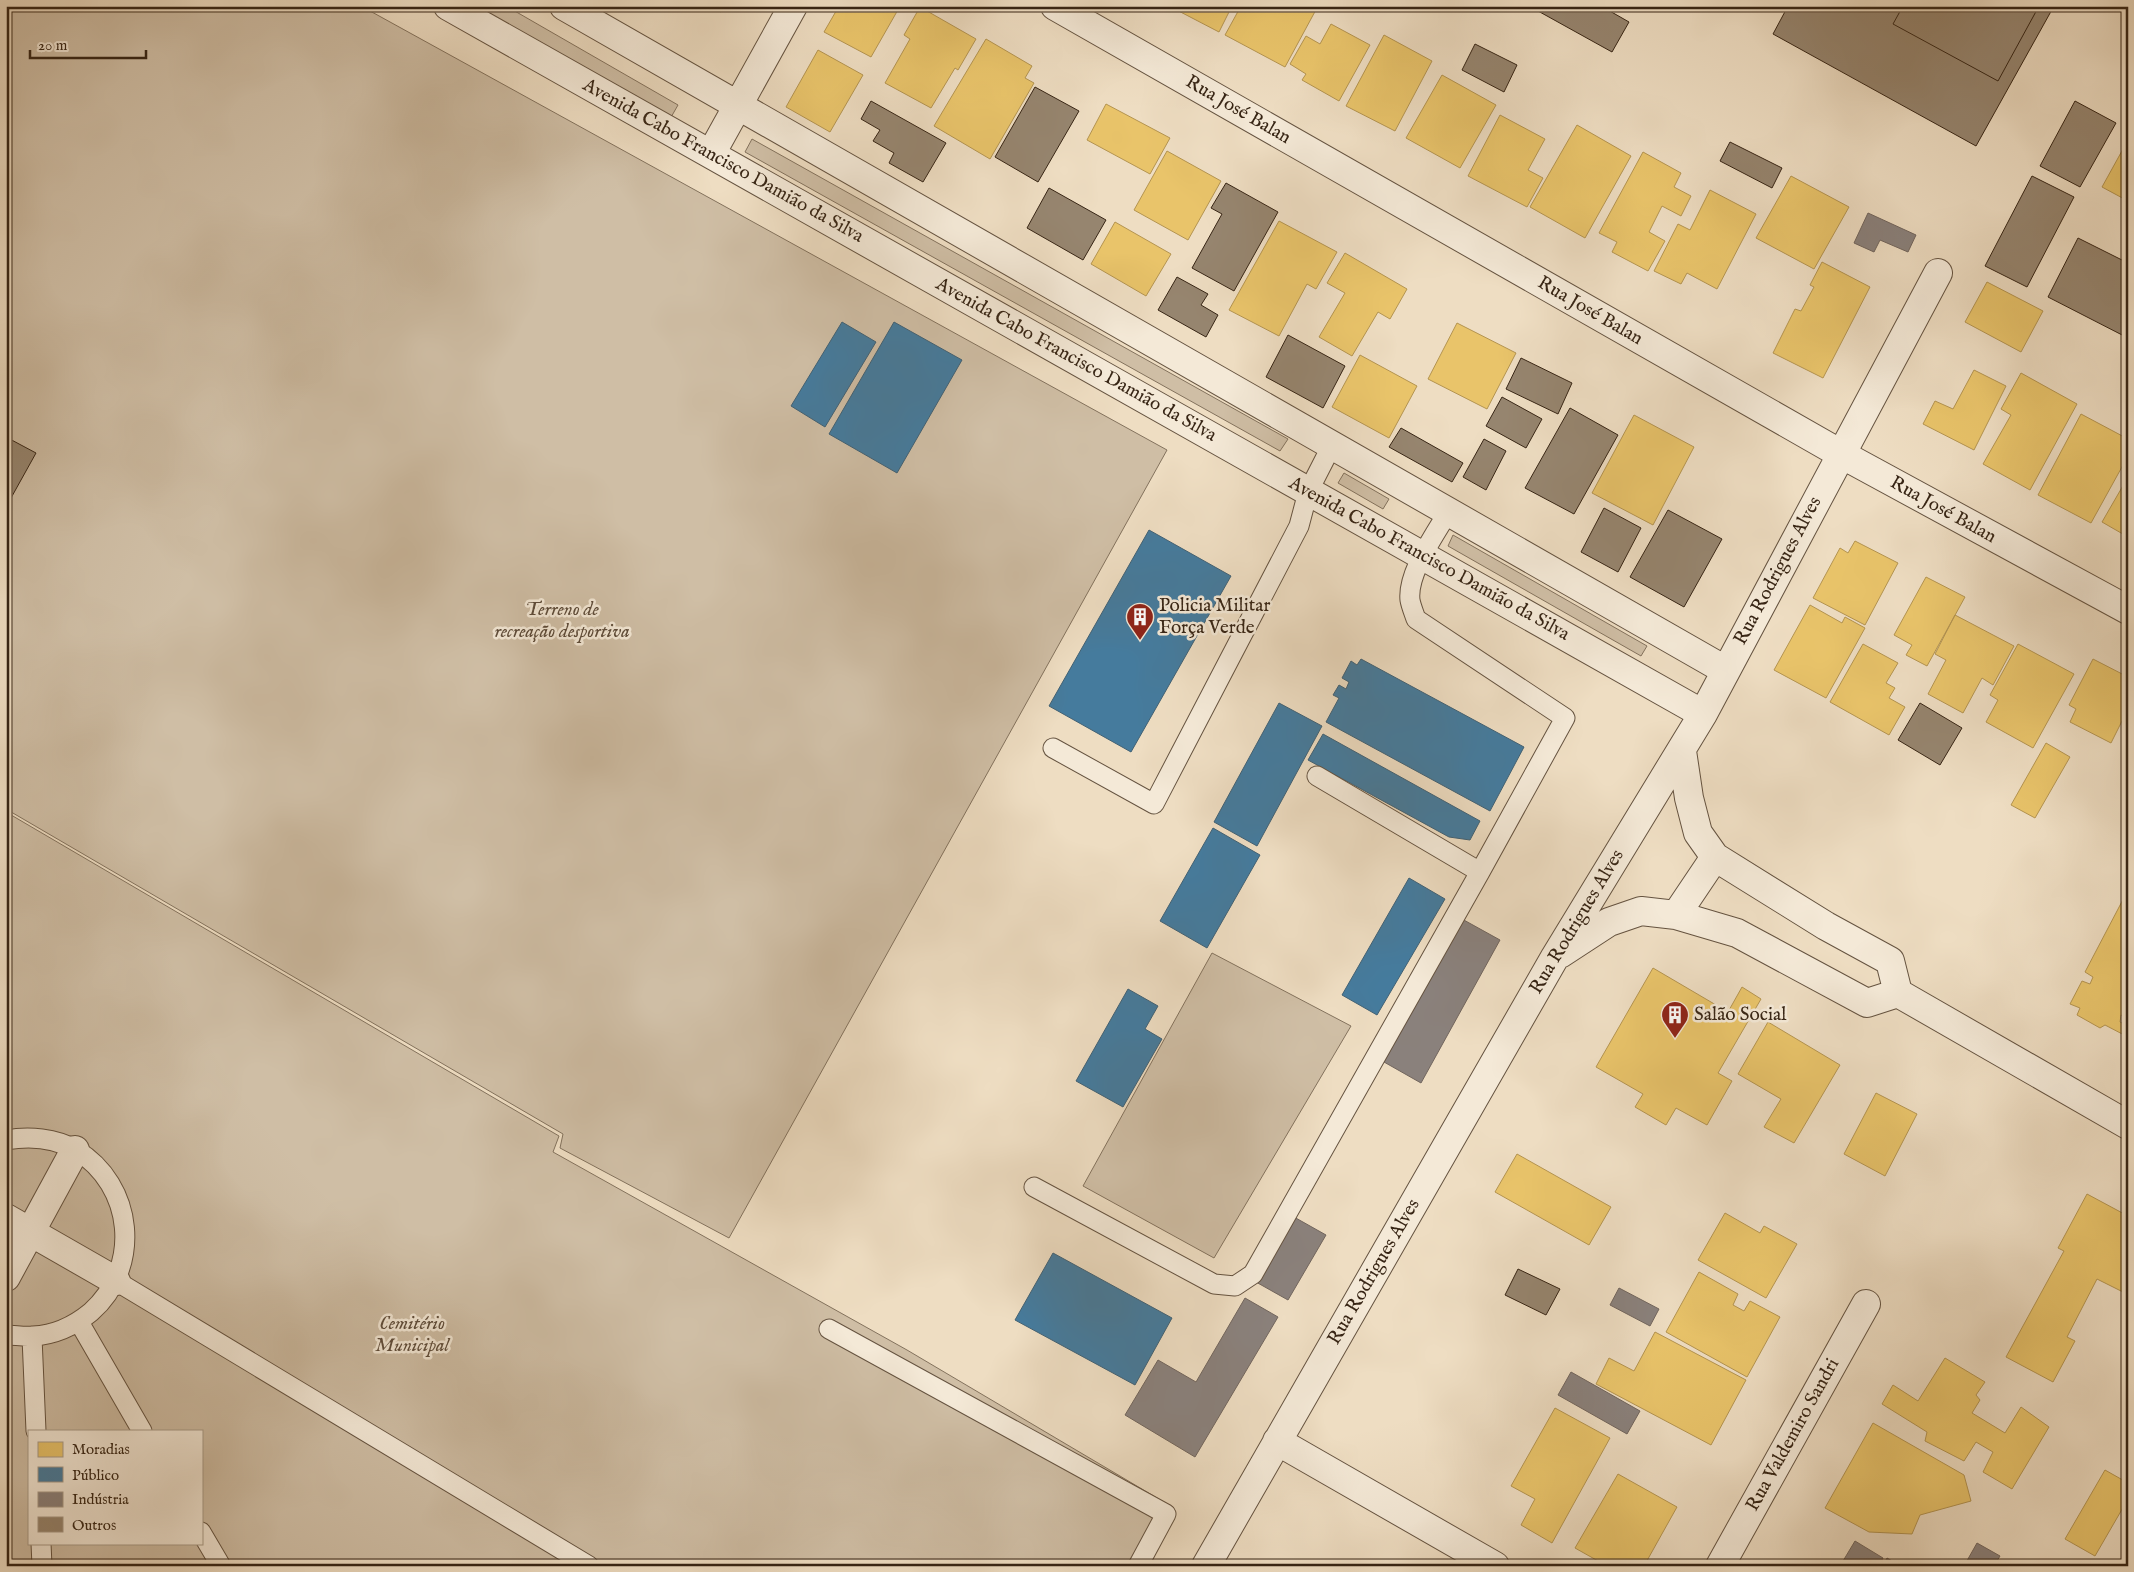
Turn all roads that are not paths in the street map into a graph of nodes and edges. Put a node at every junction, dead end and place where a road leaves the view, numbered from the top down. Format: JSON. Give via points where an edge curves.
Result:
{"nodes":[{"id":1,"x":448,"y":6,"type":"edge"},
{"id":2,"x":564,"y":6,"type":"edge"},
{"id":3,"x":793,"y":6,"type":"edge"},
{"id":4,"x":1055,"y":6,"type":"edge"},
{"id":5,"x":738,"y":106,"type":"junction"},
{"id":6,"x":711,"y":154,"type":"junction"},
{"id":7,"x":1938,"y":273,"type":"dead end"},
{"id":8,"x":1332,"y":445,"type":"junction"},
{"id":9,"x":1841,"y":454,"type":"junction"},
{"id":10,"x":1308,"y":492,"type":"junction"},
{"id":11,"x":1448,"y":512,"type":"junction"},
{"id":12,"x":1423,"y":556,"type":"junction"},
{"id":13,"x":2128,"y":610,"type":"edge"},
{"id":14,"x":1725,"y":670,"type":"junction"},
{"id":15,"x":1703,"y":714,"type":"junction"},
{"id":16,"x":1053,"y":748,"type":"dead end"},
{"id":17,"x":1682,"y":751,"type":"junction"},
{"id":18,"x":1317,"y":776,"type":"dead end"},
{"id":19,"x":1715,"y":856,"type":"junction"},
{"id":20,"x":1480,"y":872,"type":"junction"},
{"id":21,"x":1676,"y":915,"type":"junction"},
{"id":22,"x":1555,"y":957,"type":"junction"},
{"id":23,"x":1898,"y":993,"type":"junction"},
{"id":24,"x":2128,"y":1125,"type":"edge"},
{"id":25,"x":6,"y":1140,"type":"edge"},
{"id":26,"x":75,"y":1150,"type":"junction"},
{"id":27,"x":1034,"y":1187,"type":"dead end"},
{"id":28,"x":27,"y":1229,"type":"edge"},
{"id":29,"x":6,"y":1277,"type":"edge"},
{"id":30,"x":116,"y":1281,"type":"junction"},
{"id":31,"x":1866,"y":1304,"type":"dead end"},
{"id":32,"x":79,"y":1322,"type":"junction"},
{"id":33,"x":829,"y":1329,"type":"dead end"},
{"id":34,"x":6,"y":1335,"type":"edge"},
{"id":35,"x":32,"y":1336,"type":"junction"},
{"id":36,"x":36,"y":1430,"type":"edge"},
{"id":37,"x":141,"y":1430,"type":"edge"},
{"id":38,"x":1278,"y":1441,"type":"junction"},
{"id":39,"x":202,"y":1534,"type":"edge"},
{"id":40,"x":41,"y":1544,"type":"edge"},
{"id":41,"x":42,"y":1566,"type":"edge"},
{"id":42,"x":220,"y":1566,"type":"edge"},
{"id":43,"x":589,"y":1566,"type":"edge"},
{"id":44,"x":1138,"y":1566,"type":"edge"},
{"id":45,"x":1206,"y":1566,"type":"edge"},
{"id":46,"x":1495,"y":1566,"type":"edge"},
{"id":47,"x":1720,"y":1566,"type":"edge"}],
"edges":[{"from":1,"to":6,"type":"street","name":"Avenida Cabo Francisco Damião da Silva"},
{"from":2,"to":5,"type":"street"},
{"from":3,"to":5,"type":"street"},
{"from":4,"to":9,"type":"street","name":"Rua José Balan"},
{"from":5,"to":6,"type":"street"},
{"from":5,"to":8,"type":"street"},
{"from":6,"to":10,"type":"street","name":"Avenida Cabo Francisco Damião da Silva"},
{"from":7,"to":9,"type":"street","name":"Rua Rodrigues Alves"},
{"from":8,"to":10,"type":"lane"},
{"from":8,"to":11,"type":"street"},
{"from":9,"to":13,"type":"street","name":"Rua José Balan"},
{"from":9,"to":14,"type":"street","name":"Rua Rodrigues Alves"},
{"from":10,"to":12,"type":"street","name":"Avenida Cabo Francisco Damião da Silva"},
{"from":10,"to":16,"type":"lane","via":[[1299,526],[1154,804]]},
{"from":11,"to":12,"type":"lane"},
{"from":11,"to":14,"type":"street"},
{"from":12,"to":15,"type":"street","name":"Avenida Cabo Francisco Damião da Silva"},
{"from":12,"to":20,"type":"lane","via":[[1411,584],[1410,601],[1416,619],[1565,718]]},
{"from":14,"to":15,"type":"street","name":"Rua Rodrigues Alves"},
{"from":15,"to":17,"type":"street","name":"Rua Rodrigues Alves"},
{"from":17,"to":19,"type":"street","via":[[1698,833]]},
{"from":17,"to":22,"type":"street","name":"Rua Rodrigues Alves"},
{"from":18,"to":20,"type":"lane"},
{"from":19,"to":21,"type":"street"},
{"from":19,"to":23,"type":"street","via":[[1818,922],[1890,961]]},
{"from":20,"to":27,"type":"lane","via":[[1252,1274],[1235,1286],[1214,1284]]},
{"from":21,"to":22,"type":"street","via":[[1641,912],[1609,922]]},
{"from":21,"to":23,"type":"street","via":[[1737,933],[1867,1003]]},
{"from":22,"to":38,"type":"street","name":"Rua Rodrigues Alves"},
{"from":23,"to":24,"type":"street"},
{"from":25,"to":26,"type":"lane","via":[[26,1137],[52,1141]]},
{"from":26,"to":28,"type":"street"},
{"from":26,"to":30,"type":"lane","via":[[96,1165],[112,1185],[122,1207],[126,1232],[124,1257]]},
{"from":28,"to":29,"type":"street"},
{"from":28,"to":30,"type":"street"},
{"from":30,"to":32,"type":"lane","via":[[100,1304]]},
{"from":30,"to":43,"type":"lane"},
{"from":31,"to":47,"type":"street","name":"Rua Valdemiro Sandri"},
{"from":32,"to":35,"type":"lane","via":[[57,1332]]},
{"from":32,"to":37,"type":"lane"},
{"from":33,"to":44,"type":"lane","via":[[1166,1514]]},
{"from":34,"to":35,"type":"lane"},
{"from":35,"to":36,"type":"lane"},
{"from":38,"to":45,"type":"street","name":"Rua Rodrigues Alves"},
{"from":38,"to":46,"type":"street"},
{"from":39,"to":42,"type":"lane"},
{"from":40,"to":41,"type":"lane"}]}
